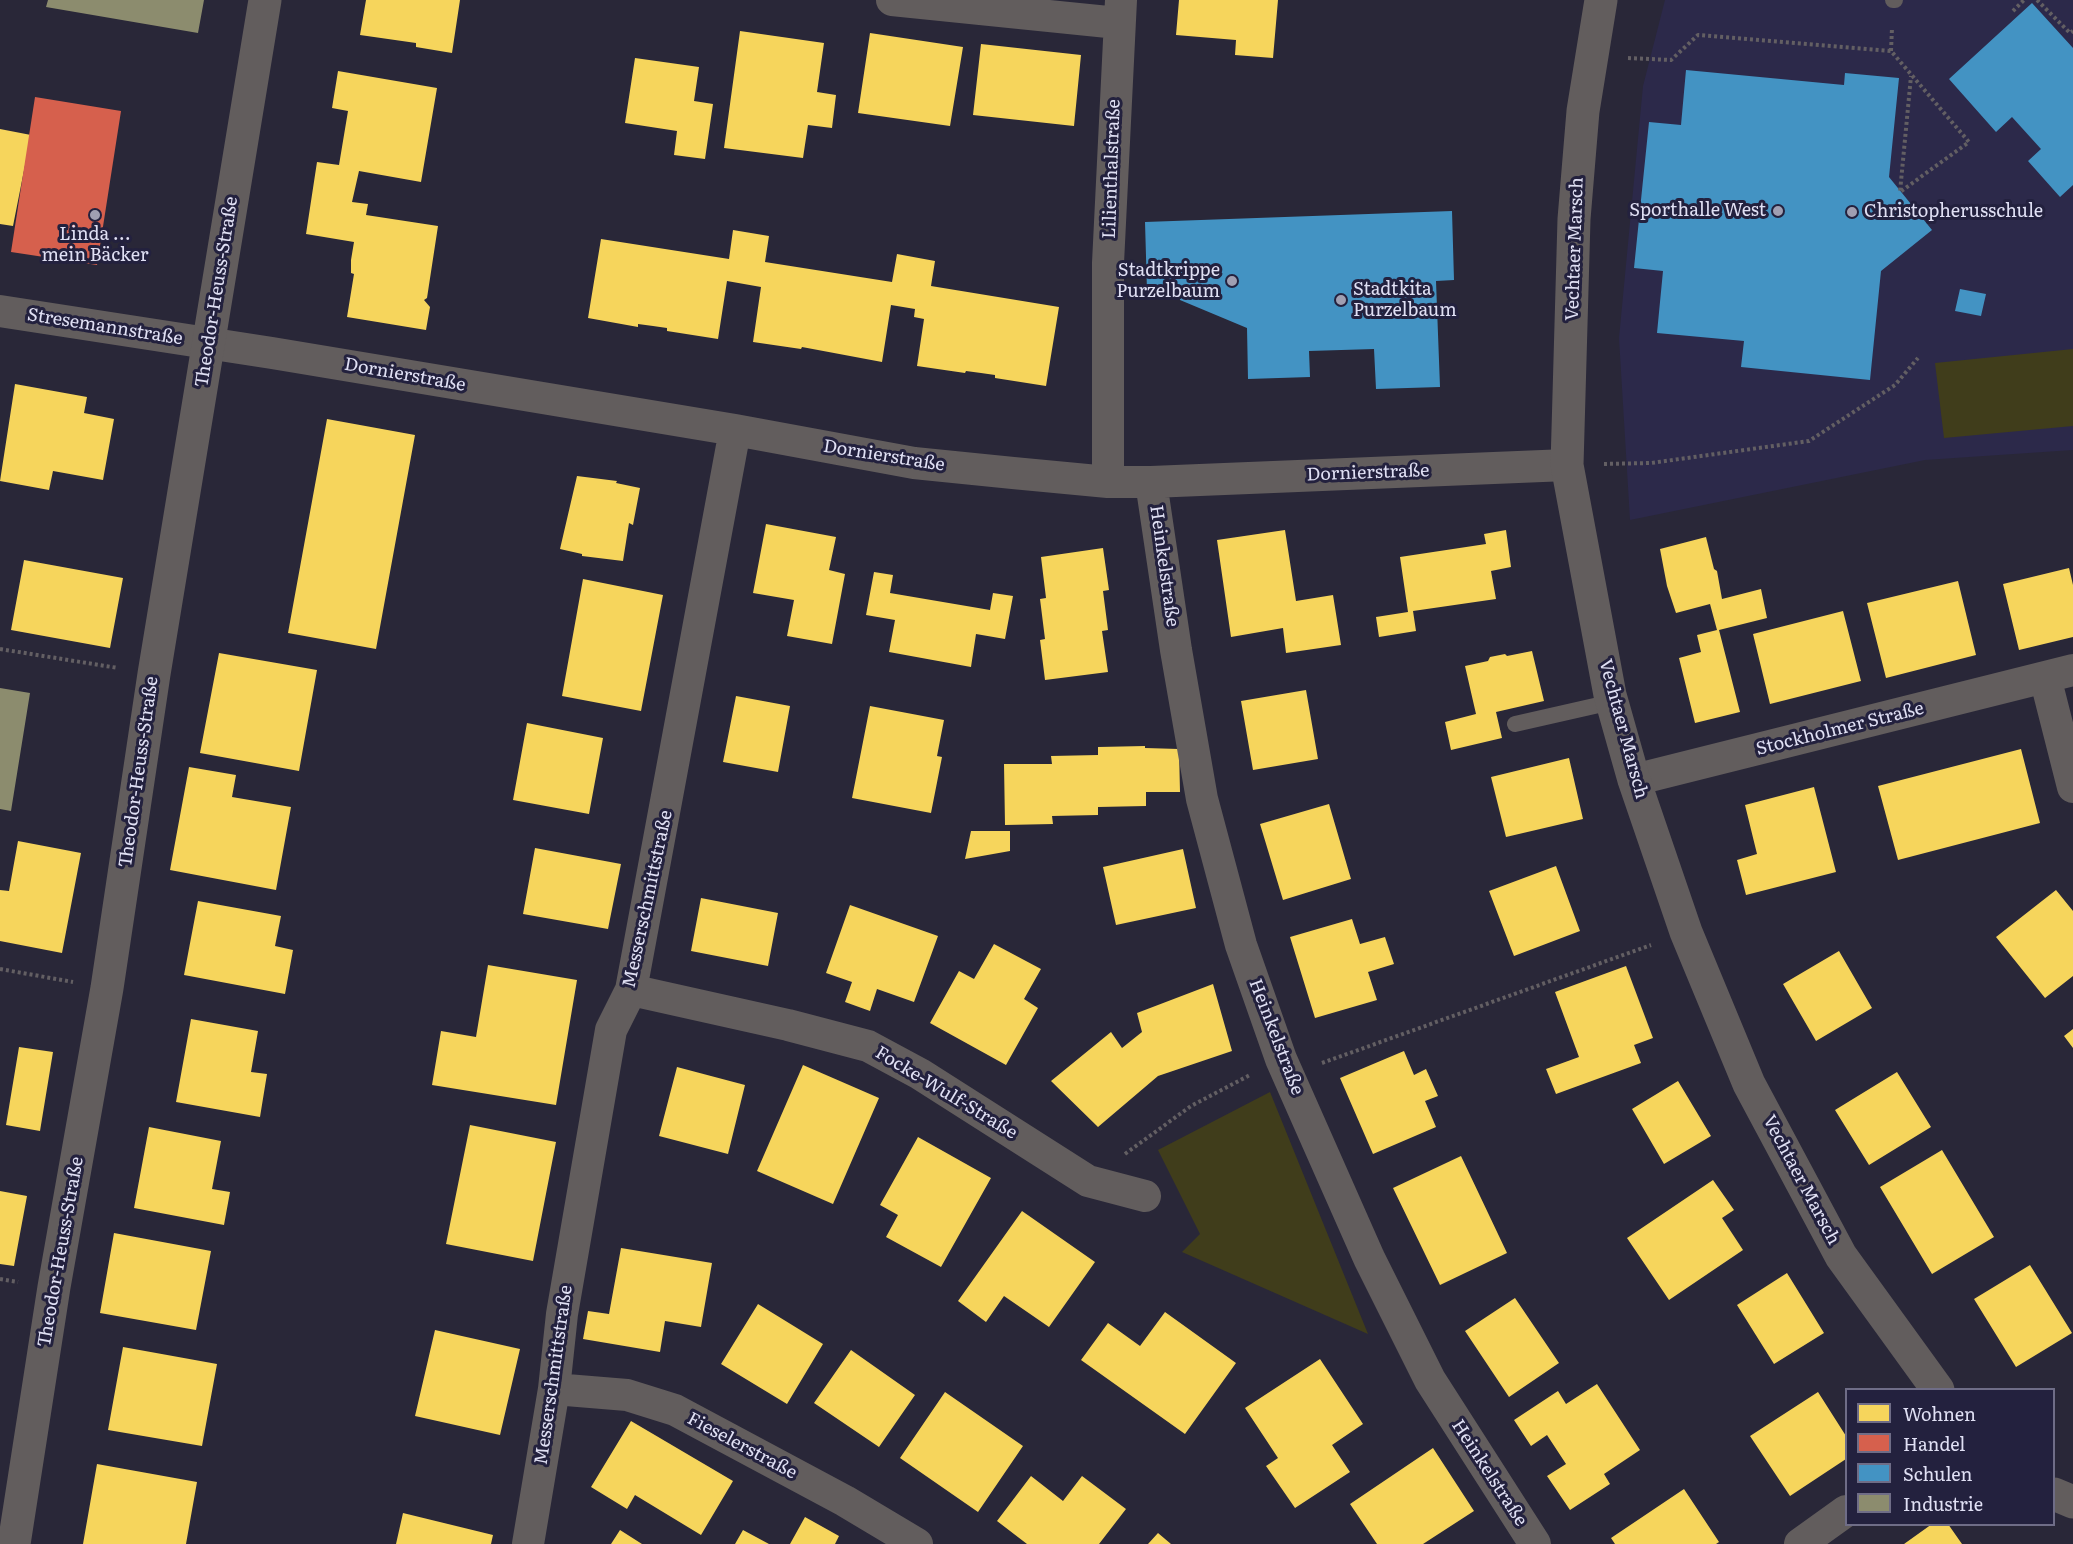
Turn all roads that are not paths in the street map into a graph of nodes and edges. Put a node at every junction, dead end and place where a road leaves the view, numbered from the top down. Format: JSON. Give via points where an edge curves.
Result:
{"nodes":[{"id":1,"x":265,"y":0,"type":"edge"},
{"id":2,"x":892,"y":0,"type":"edge"},
{"id":3,"x":1601,"y":0,"type":"edge"},
{"id":4,"x":1120,"y":11,"type":"edge"},
{"id":5,"x":0,"y":311,"type":"edge"},
{"id":6,"x":209,"y":343,"type":"junction"},
{"id":7,"x":735,"y":430,"type":"junction"},
{"id":8,"x":1567,"y":465,"type":"junction"},
{"id":9,"x":1108,"y":482,"type":"junction"},
{"id":10,"x":1151,"y":482,"type":"junction"},
{"id":11,"x":2059,"y":674,"type":"edge"},
{"id":12,"x":1612,"y":702,"type":"junction"},
{"id":13,"x":1515,"y":723,"type":"dead end"},
{"id":14,"x":1634,"y":780,"type":"junction"},
{"id":15,"x":2073,"y":787,"type":"edge"},
{"id":16,"x":631,"y":990,"type":"junction"},
{"id":17,"x":1145,"y":1196,"type":"dead end"},
{"id":18,"x":1937,"y":1388,"type":"edge"},
{"id":19,"x":554,"y":1389,"type":"junction"},
{"id":20,"x":2055,"y":1494,"type":"edge"},
{"id":21,"x":2073,"y":1502,"type":"edge"},
{"id":22,"x":1845,"y":1512,"type":"edge"},
{"id":23,"x":14,"y":1544,"type":"edge"},
{"id":24,"x":528,"y":1544,"type":"edge"},
{"id":25,"x":917,"y":1544,"type":"edge"},
{"id":26,"x":1535,"y":1544,"type":"edge"},
{"id":27,"x":1800,"y":1544,"type":"edge"}],
"edges":[{"from":1,"to":6,"type":"street","name":"Theodor-Heuss-Straße"},
{"from":2,"to":4,"type":"street"},
{"from":3,"to":8,"type":"street","name":"Vechtaer Marsch","via":[[1583,111],[1574,219]]},
{"from":4,"to":9,"type":"street","name":"Lilienthalstraße","via":[[1108,263]]},
{"from":5,"to":6,"type":"street","name":"Stresemannstraße"},
{"from":6,"to":7,"type":"street","name":"Dornierstraße"},
{"from":6,"to":23,"type":"street","name":"Theodor-Heuss-Straße"},
{"from":7,"to":9,"type":"street","name":"Dornierstraße","via":[[914,463]]},
{"from":7,"to":16,"type":"street","name":"Messerschmittstraße"},
{"from":8,"to":10,"type":"street","name":"Dornierstraße"},
{"from":8,"to":12,"type":"street","name":"Vechtaer Marsch"},
{"from":9,"to":10,"type":"street","name":"Dornierstraße"},
{"from":10,"to":26,"type":"street","name":"Heinkelstraße","via":[[1202,799],[1241,945],[1285,1067],[1369,1258],[1430,1380]]},
{"from":11,"to":14,"type":"street","name":"Stockholmer Straße"},
{"from":11,"to":15,"type":"street","name":"Stockholmer Straße"},
{"from":12,"to":13,"type":"lane"},
{"from":12,"to":14,"type":"street","name":"Vechtaer Marsch"},
{"from":14,"to":18,"type":"street","name":"Vechtaer Marsch","via":[[1686,932],[1749,1084],[1841,1256]]},
{"from":16,"to":17,"type":"street","name":"Focke-Wulf-Straße","via":[[868,1046],[920,1074],[1088,1181]]},
{"from":16,"to":19,"type":"street","name":"Messerschmittstraße","via":[[611,1030],[562,1314]]},
{"from":19,"to":24,"type":"street","name":"Messerschmittstraße"},
{"from":19,"to":25,"type":"street","name":"Fieselerstraße","via":[[627,1395],[675,1410]]},
{"from":20,"to":21,"type":"street"},
{"from":22,"to":27,"type":"street"}]}
